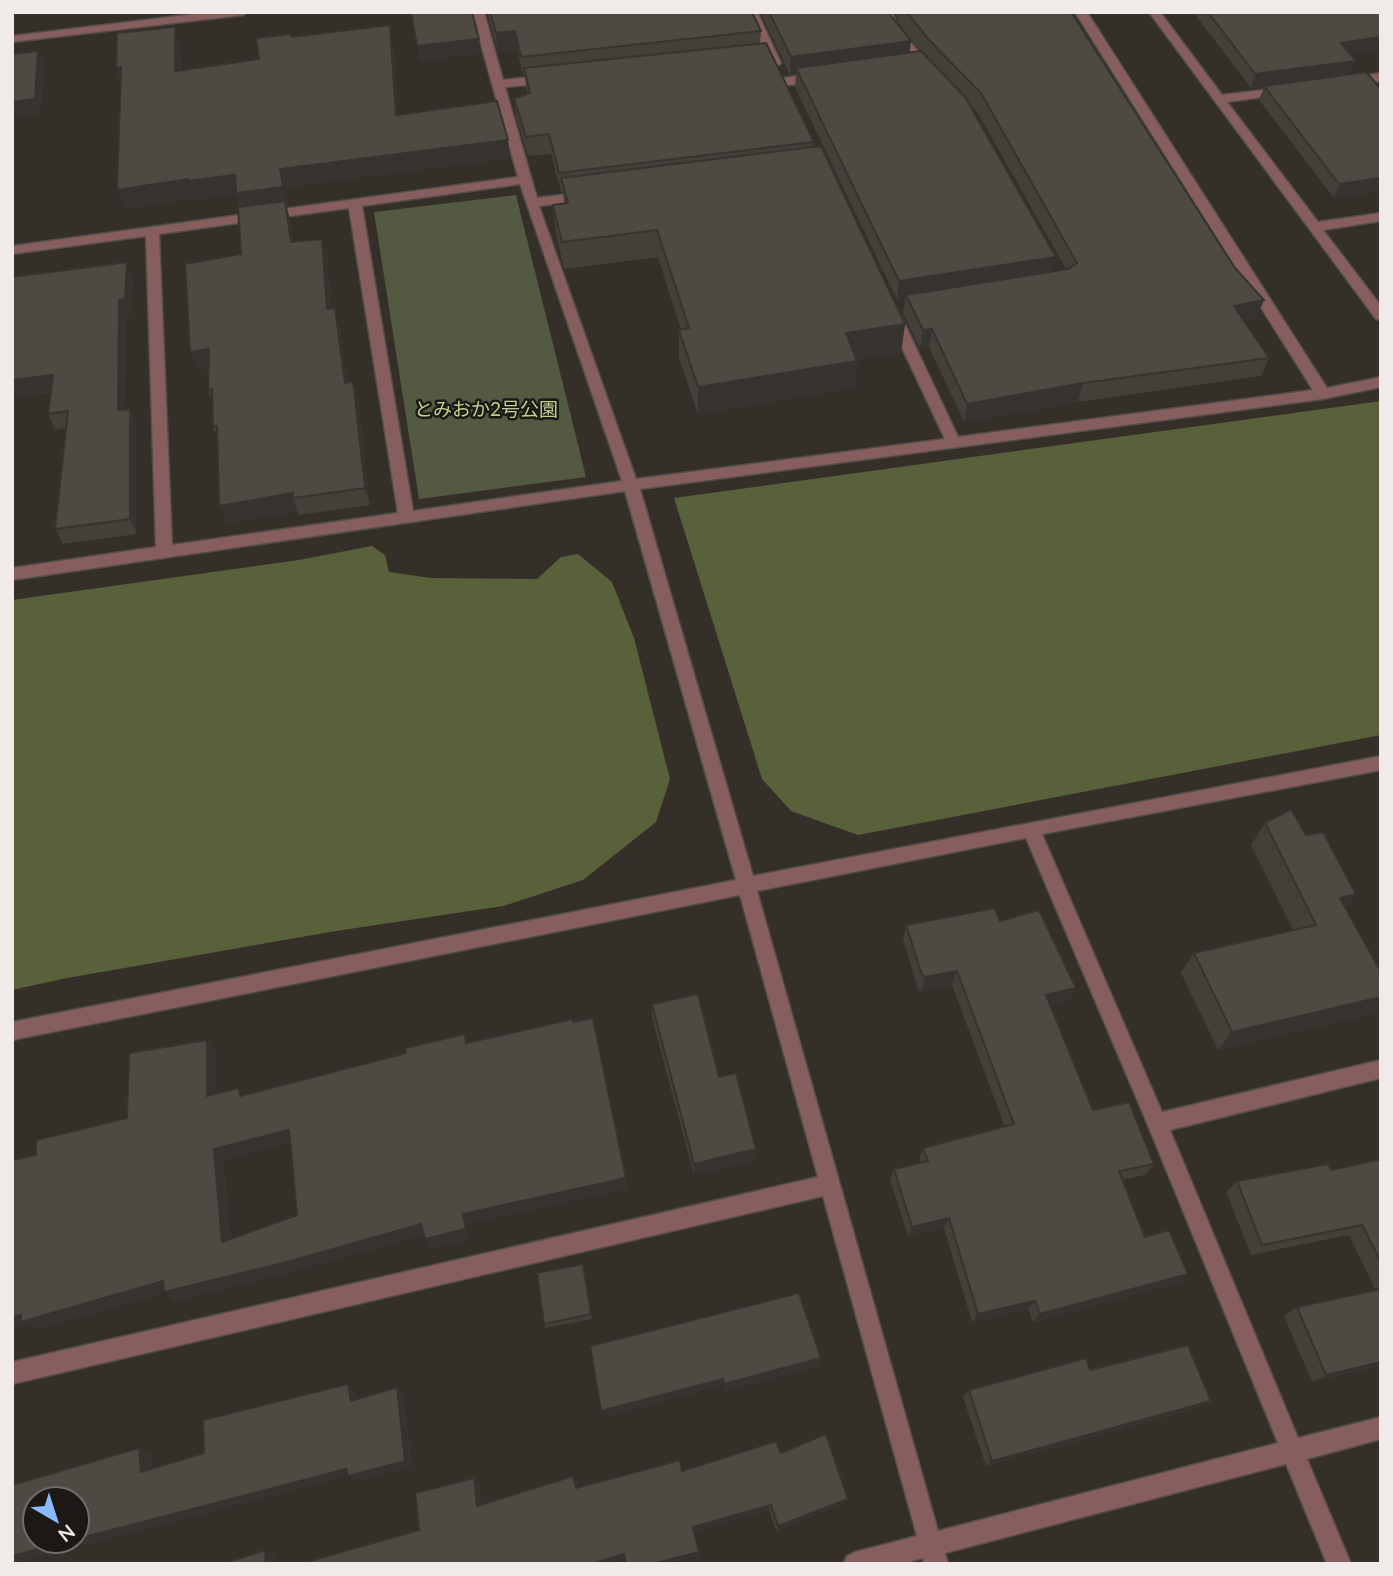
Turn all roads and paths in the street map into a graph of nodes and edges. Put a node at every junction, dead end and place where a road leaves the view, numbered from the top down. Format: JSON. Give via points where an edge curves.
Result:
{"nodes":[{"id":1,"x":243,"y":12,"type":"edge"},
{"id":2,"x":478,"y":12,"type":"edge"},
{"id":3,"x":751,"y":12,"type":"edge"},
{"id":4,"x":886,"y":12,"type":"edge"},
{"id":5,"x":1081,"y":12,"type":"edge"},
{"id":6,"x":1154,"y":12,"type":"edge"},
{"id":7,"x":12,"y":39,"type":"edge"},
{"id":8,"x":825,"y":76,"type":"edge"},
{"id":9,"x":566,"y":77,"type":"edge"},
{"id":10,"x":1381,"y":77,"type":"edge"},
{"id":11,"x":1340,"y":83,"type":"edge"},
{"id":12,"x":498,"y":84,"type":"junction"},
{"id":13,"x":941,"y":84,"type":"edge"},
{"id":14,"x":1300,"y":88,"type":"edge"},
{"id":15,"x":1219,"y":99,"type":"junction"},
{"id":16,"x":525,"y":180,"type":"junction"},
{"id":17,"x":598,"y":195,"type":"edge"},
{"id":18,"x":532,"y":203,"type":"junction"},
{"id":19,"x":355,"y":204,"type":"junction"},
{"id":20,"x":1381,"y":217,"type":"edge"},
{"id":21,"x":1315,"y":227,"type":"junction"},
{"id":22,"x":152,"y":231,"type":"junction"},
{"id":23,"x":12,"y":250,"type":"edge"},
{"id":24,"x":903,"y":306,"type":"edge"},
{"id":25,"x":1381,"y":316,"type":"edge"},
{"id":26,"x":1381,"y":382,"type":"edge"},
{"id":27,"x":1323,"y":394,"type":"junction"},
{"id":28,"x":954,"y":443,"type":"junction"},
{"id":29,"x":631,"y":485,"type":"junction"},
{"id":30,"x":405,"y":516,"type":"junction"},
{"id":31,"x":164,"y":552,"type":"junction"},
{"id":32,"x":12,"y":574,"type":"edge"},
{"id":33,"x":1381,"y":763,"type":"edge"},
{"id":34,"x":1031,"y":829,"type":"junction"},
{"id":35,"x":747,"y":885,"type":"junction"},
{"id":36,"x":12,"y":1031,"type":"edge"},
{"id":37,"x":1381,"y":1069,"type":"edge"},
{"id":38,"x":1157,"y":1123,"type":"junction"},
{"id":39,"x":830,"y":1184,"type":"junction"},
{"id":40,"x":12,"y":1373,"type":"edge"},
{"id":41,"x":1381,"y":1428,"type":"edge"},
{"id":42,"x":1294,"y":1452,"type":"junction"},
{"id":43,"x":934,"y":1554,"type":"edge"},
{"id":44,"x":855,"y":1564,"type":"edge"},
{"id":45,"x":1339,"y":1564,"type":"edge"}],
"edges":[{"from":1,"to":7,"type":"street"},
{"from":2,"to":12,"type":"street"},
{"from":3,"to":8,"type":"street","via":[[764,55],[786,88]]},
{"from":4,"to":13,"type":"street","via":[[915,65]]},
{"from":5,"to":27,"type":"street"},
{"from":6,"to":15,"type":"street"},
{"from":9,"to":12,"type":"street"},
{"from":10,"to":11,"type":"street"},
{"from":12,"to":16,"type":"street"},
{"from":14,"to":15,"type":"street"},
{"from":15,"to":21,"type":"street"},
{"from":16,"to":18,"type":"street"},
{"from":16,"to":19,"type":"street"},
{"from":17,"to":18,"type":"street"},
{"from":18,"to":29,"type":"street"},
{"from":19,"to":22,"type":"street"},
{"from":19,"to":30,"type":"street"},
{"from":20,"to":21,"type":"street"},
{"from":21,"to":25,"type":"street"},
{"from":22,"to":23,"type":"street"},
{"from":22,"to":31,"type":"street"},
{"from":24,"to":28,"type":"street","via":[[890,308]]},
{"from":26,"to":27,"type":"street"},
{"from":27,"to":28,"type":"street"},
{"from":28,"to":29,"type":"street"},
{"from":29,"to":30,"type":"street"},
{"from":29,"to":35,"type":"street"},
{"from":30,"to":31,"type":"street"},
{"from":31,"to":32,"type":"street"},
{"from":33,"to":34,"type":"street"},
{"from":34,"to":35,"type":"street"},
{"from":34,"to":38,"type":"street"},
{"from":35,"to":36,"type":"street"},
{"from":35,"to":39,"type":"street"},
{"from":37,"to":38,"type":"street"},
{"from":38,"to":42,"type":"street"},
{"from":39,"to":40,"type":"street"},
{"from":39,"to":43,"type":"street"},
{"from":41,"to":42,"type":"street"},
{"from":42,"to":43,"type":"street"},
{"from":42,"to":45,"type":"street"},
{"from":43,"to":44,"type":"street"}]}
